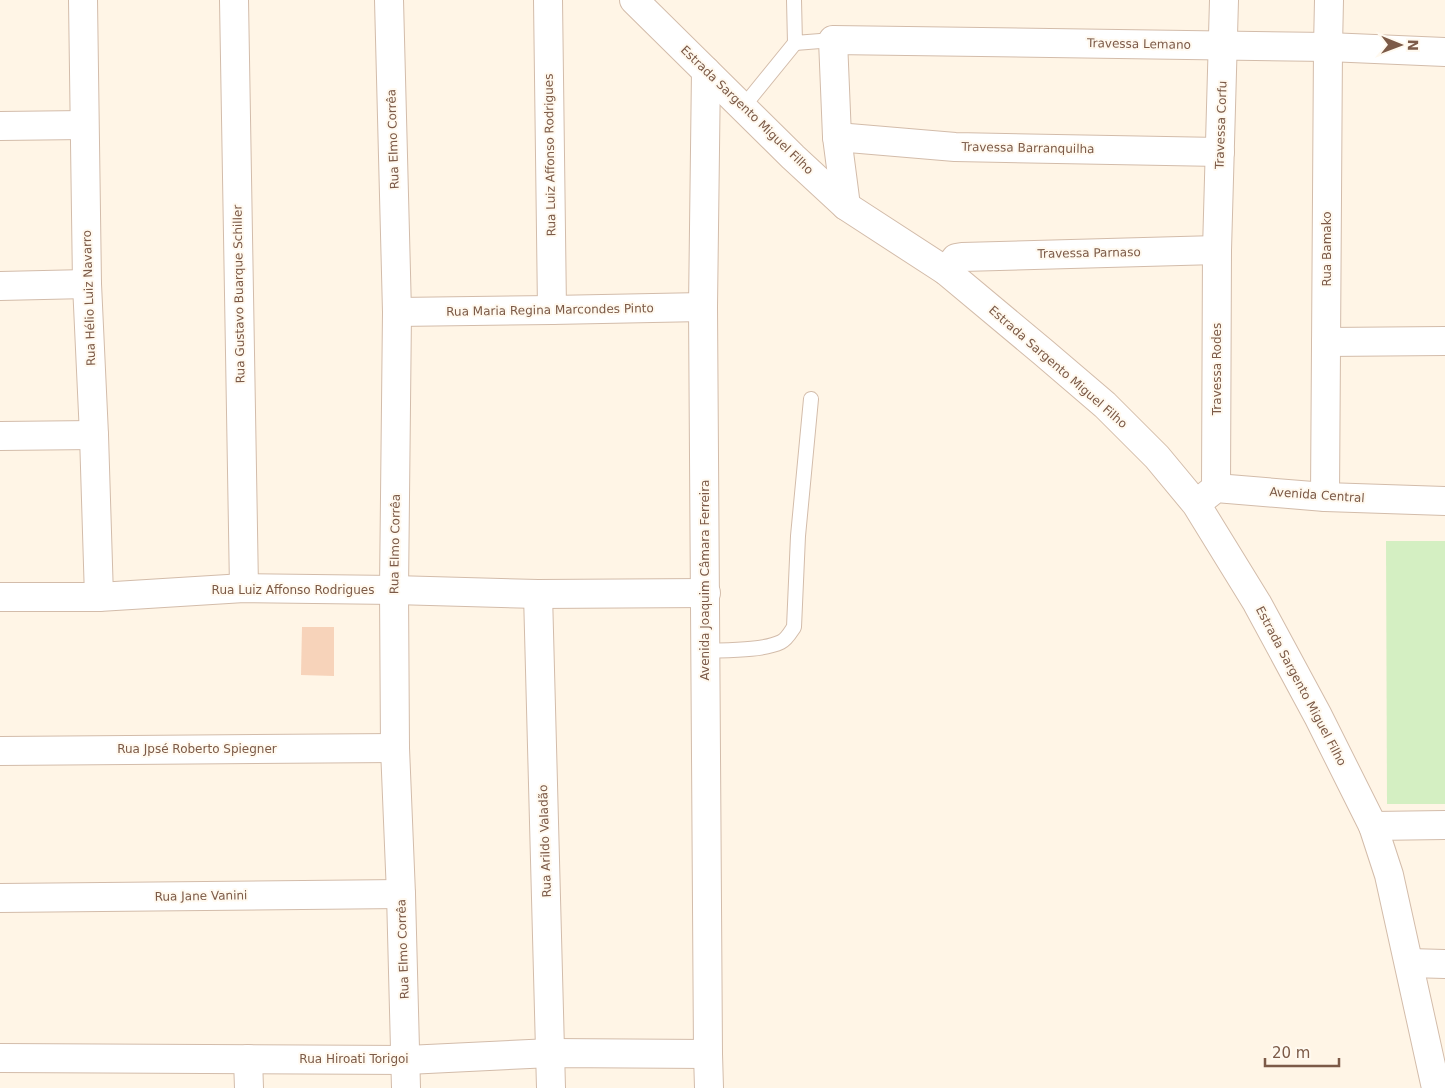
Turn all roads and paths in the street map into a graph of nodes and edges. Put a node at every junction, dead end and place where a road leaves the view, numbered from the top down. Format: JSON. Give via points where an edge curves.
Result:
{"nodes":[{"id":1,"x":83,"y":0,"type":"edge"},
{"id":2,"x":234,"y":0,"type":"edge"},
{"id":3,"x":389,"y":0,"type":"edge"},
{"id":4,"x":548,"y":0,"type":"edge"},
{"id":5,"x":634,"y":0,"type":"edge"},
{"id":6,"x":794,"y":0,"type":"edge"},
{"id":7,"x":1224,"y":0,"type":"edge"},
{"id":8,"x":1329,"y":0,"type":"edge"},
{"id":9,"x":832,"y":40,"type":"junction"},
{"id":10,"x":795,"y":42,"type":"junction"},
{"id":11,"x":1223,"y":45,"type":"junction"},
{"id":12,"x":1328,"y":47,"type":"junction"},
{"id":13,"x":1445,"y":52,"type":"edge"},
{"id":14,"x":706,"y":71,"type":"junction"},
{"id":15,"x":743,"y":107,"type":"junction"},
{"id":16,"x":84,"y":125,"type":"junction"},
{"id":17,"x":0,"y":126,"type":"edge"},
{"id":18,"x":837,"y":137,"type":"junction"},
{"id":19,"x":1220,"y":152,"type":"junction"},
{"id":20,"x":846,"y":206,"type":"junction"},
{"id":21,"x":1217,"y":250,"type":"junction"},
{"id":22,"x":954,"y":264,"type":"junction"},
{"id":23,"x":87,"y":284,"type":"junction"},
{"id":24,"x":0,"y":286,"type":"edge"},
{"id":25,"x":703,"y":306,"type":"junction"},
{"id":26,"x":552,"y":310,"type":"junction"},
{"id":27,"x":397,"y":312,"type":"junction"},
{"id":28,"x":1445,"y":340,"type":"edge"},
{"id":29,"x":1326,"y":342,"type":"junction"},
{"id":30,"x":811,"y":399,"type":"dead end"},
{"id":31,"x":94,"y":435,"type":"junction"},
{"id":32,"x":0,"y":436,"type":"edge"},
{"id":33,"x":1206,"y":496,"type":"junction"},
{"id":34,"x":1325,"y":497,"type":"junction"},
{"id":35,"x":1445,"y":501,"type":"edge"},
{"id":36,"x":244,"y":588,"type":"junction"},
{"id":37,"x":394,"y":590,"type":"junction"},
{"id":38,"x":706,"y":593,"type":"junction"},
{"id":39,"x":538,"y":594,"type":"junction"},
{"id":40,"x":0,"y":597,"type":"edge"},
{"id":41,"x":99,"y":597,"type":"junction"},
{"id":42,"x":704,"y":651,"type":"junction"},
{"id":43,"x":394,"y":748,"type":"junction"},
{"id":44,"x":0,"y":751,"type":"edge"},
{"id":45,"x":1445,"y":825,"type":"edge"},
{"id":46,"x":1373,"y":826,"type":"junction"},
{"id":47,"x":401,"y":894,"type":"junction"},
{"id":48,"x":0,"y":898,"type":"edge"},
{"id":49,"x":1409,"y":963,"type":"junction"},
{"id":50,"x":1445,"y":964,"type":"edge"},
{"id":51,"x":551,"y":1053,"type":"junction"},
{"id":52,"x":708,"y":1054,"type":"junction"},
{"id":53,"x":0,"y":1058,"type":"edge"},
{"id":54,"x":248,"y":1059,"type":"junction"},
{"id":55,"x":407,"y":1060,"type":"junction"},
{"id":56,"x":249,"y":1088,"type":"edge"},
{"id":57,"x":406,"y":1088,"type":"edge"},
{"id":58,"x":551,"y":1088,"type":"edge"},
{"id":59,"x":709,"y":1088,"type":"edge"},
{"id":60,"x":1436,"y":1088,"type":"edge"}],
"edges":[{"from":1,"to":16,"type":"street","name":"Rua Hélio Luiz Navarro"},
{"from":2,"to":36,"type":"street","name":"Rua Gustavo Buarque Schiller"},
{"from":3,"to":27,"type":"street","name":"Rua Elmo Corrêa"},
{"from":4,"to":26,"type":"street","name":"Rua Luiz Affonso Rodrigues"},
{"from":5,"to":14,"type":"street","name":"Estrada Sargento Miguel Filho"},
{"from":6,"to":10,"type":"lane"},
{"from":7,"to":11,"type":"street","name":"Travessa Corfu"},
{"from":8,"to":12,"type":"street","name":"Rua Bamako"},
{"from":9,"to":10,"type":"lane"},
{"from":9,"to":11,"type":"street","name":"Travessa Lemano"},
{"from":9,"to":18,"type":"street"},
{"from":10,"to":15,"type":"lane"},
{"from":11,"to":12,"type":"street","name":"Travessa Lemano"},
{"from":11,"to":19,"type":"street","name":"Travessa Corfu"},
{"from":12,"to":13,"type":"street","name":"Travessa Lemano"},
{"from":12,"to":29,"type":"street","name":"Rua Bamako"},
{"from":14,"to":15,"type":"street","name":"Estrada Sargento Miguel Filho"},
{"from":14,"to":25,"type":"street","name":"Avenida Joaquim Câmara Ferreira"},
{"from":15,"to":20,"type":"street","name":"Estrada Sargento Miguel Filho"},
{"from":16,"to":17,"type":"street"},
{"from":16,"to":23,"type":"street","name":"Rua Hélio Luiz Navarro"},
{"from":18,"to":19,"type":"street","name":"Travessa Barranquilha","via":[[955,146]]},
{"from":18,"to":20,"type":"street"},
{"from":19,"to":21,"type":"street","name":"Travessa Corfu"},
{"from":20,"to":22,"type":"street","name":"Estrada Sargento Miguel Filho"},
{"from":21,"to":22,"type":"street","name":"Travessa Parnaso"},
{"from":21,"to":33,"type":"street","name":"Travessa Rodes"},
{"from":22,"to":33,"type":"street","name":"Estrada Sargento Miguel Filho","via":[[1157,457]]},
{"from":23,"to":24,"type":"street"},
{"from":23,"to":31,"type":"street","name":"Rua Hélio Luiz Navarro"},
{"from":25,"to":26,"type":"street","name":"Rua Maria Regina Marcondes Pinto"},
{"from":25,"to":38,"type":"street","name":"Avenida Joaquim Câmara Ferreira"},
{"from":26,"to":27,"type":"street","name":"Rua Maria Regina Marcondes Pinto"},
{"from":27,"to":37,"type":"street","name":"Rua Elmo Corrêa"},
{"from":28,"to":29,"type":"street"},
{"from":29,"to":34,"type":"street","name":"Rua Bamako"},
{"from":30,"to":42,"type":"lane","via":[[798,536],[794,627],[781,642],[764,648]]},
{"from":31,"to":32,"type":"street"},
{"from":31,"to":41,"type":"street","name":"Rua Hélio Luiz Navarro"},
{"from":33,"to":34,"type":"street","name":"Avenida Central"},
{"from":33,"to":46,"type":"street","name":"Estrada Sargento Miguel Filho","via":[[1257,603]]},
{"from":34,"to":35,"type":"street","name":"Avenida Central"},
{"from":36,"to":37,"type":"street","name":"Rua Luiz Affonso Rodrigues"},
{"from":36,"to":41,"type":"street","name":"Rua Luiz Affonso Rodrigues"},
{"from":37,"to":39,"type":"street","name":"Rua Luiz Affonso Rodrigues"},
{"from":37,"to":43,"type":"street","name":"Rua Elmo Corrêa"},
{"from":38,"to":39,"type":"street","name":"Rua Luiz Affonso Rodrigues"},
{"from":38,"to":42,"type":"street","name":"Avenida Joaquim Câmara Ferreira"},
{"from":39,"to":51,"type":"street","name":"Rua Arildo Valadão"},
{"from":40,"to":41,"type":"street","name":"Rua Luiz Affonso Rodrigues"},
{"from":42,"to":52,"type":"street","name":"Avenida Joaquim Câmara Ferreira"},
{"from":43,"to":44,"type":"street","name":"Rua Jpsé Roberto Spiegner"},
{"from":43,"to":47,"type":"street","name":"Rua Elmo Corrêa"},
{"from":45,"to":46,"type":"street"},
{"from":46,"to":49,"type":"street","name":"Estrada Sargento Miguel Filho","via":[[1389,875]]},
{"from":47,"to":48,"type":"street","name":"Rua Jane Vanini"},
{"from":47,"to":55,"type":"street","name":"Rua Elmo Corrêa"},
{"from":49,"to":50,"type":"street"},
{"from":49,"to":60,"type":"street","name":"Estrada Sargento Miguel Filho"},
{"from":51,"to":52,"type":"street","name":"Rua Hiroati Torigoi"},
{"from":51,"to":55,"type":"street","name":"Rua Hiroati Torigoi"},
{"from":51,"to":58,"type":"street","name":"Rua Arildo Valadão"},
{"from":52,"to":59,"type":"street","name":"Avenida Joaquim Câmara Ferreira"},
{"from":53,"to":54,"type":"street","name":"Rua Hiroati Torigoi"},
{"from":54,"to":55,"type":"street","name":"Rua Hiroati Torigoi"},
{"from":54,"to":56,"type":"street"},
{"from":55,"to":57,"type":"street","name":"Rua Elmo Corrêa"}]}
